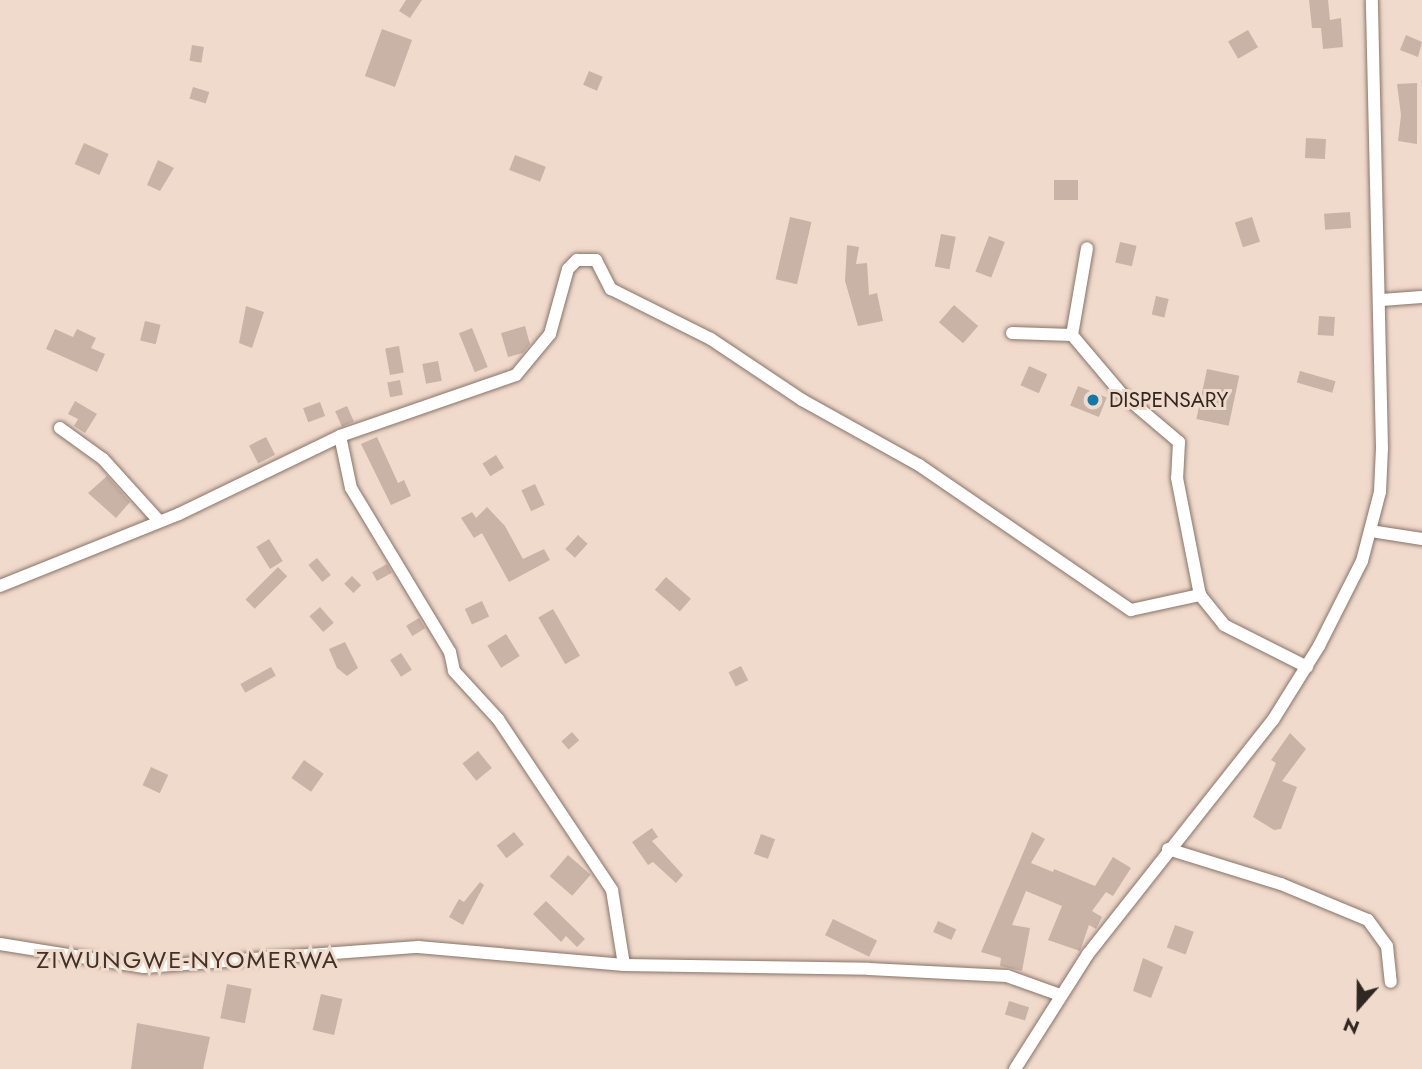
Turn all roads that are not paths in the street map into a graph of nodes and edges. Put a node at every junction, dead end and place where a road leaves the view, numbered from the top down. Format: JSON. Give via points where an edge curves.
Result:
{"nodes":[{"id":1,"x":1372,"y":0,"type":"edge"},
{"id":2,"x":1087,"y":248,"type":"dead end"},
{"id":3,"x":1422,"y":297,"type":"edge"},
{"id":4,"x":1381,"y":300,"type":"junction"},
{"id":5,"x":1012,"y":333,"type":"dead end"},
{"id":6,"x":1072,"y":335,"type":"junction"},
{"id":7,"x":60,"y":428,"type":"dead end"},
{"id":8,"x":340,"y":436,"type":"junction"},
{"id":9,"x":159,"y":521,"type":"junction"},
{"id":10,"x":1371,"y":531,"type":"junction"},
{"id":11,"x":1422,"y":539,"type":"edge"},
{"id":12,"x":0,"y":586,"type":"edge"},
{"id":13,"x":1200,"y":595,"type":"junction"},
{"id":14,"x":1307,"y":667,"type":"junction"},
{"id":15,"x":1168,"y":849,"type":"junction"},
{"id":16,"x":0,"y":944,"type":"edge"},
{"id":17,"x":624,"y":965,"type":"junction"},
{"id":18,"x":1391,"y":982,"type":"dead end"},
{"id":19,"x":1060,"y":995,"type":"junction"},
{"id":20,"x":1015,"y":1069,"type":"edge"}],
"edges":[{"from":1,"to":4,"type":"street"},
{"from":2,"to":6,"type":"street"},
{"from":3,"to":4,"type":"street"},
{"from":4,"to":10,"type":"street","via":[[1382,448],[1380,492]]},
{"from":5,"to":6,"type":"street"},
{"from":6,"to":13,"type":"street","via":[[1121,393],[1179,442],[1177,478]]},
{"from":7,"to":9,"type":"street","via":[[103,460]]},
{"from":8,"to":9,"type":"street"},
{"from":8,"to":13,"type":"street","via":[[516,375],[550,334],[568,269],[577,260],[596,260],[611,289],[711,339],[802,400],[919,465],[1131,610]]},
{"from":8,"to":17,"type":"street","via":[[351,488],[450,652],[454,671],[498,719],[612,890]]},
{"from":9,"to":12,"type":"street"},
{"from":10,"to":11,"type":"street"},
{"from":10,"to":14,"type":"street","via":[[1357,572]]},
{"from":13,"to":14,"type":"street","via":[[1224,625]]},
{"from":14,"to":15,"type":"street","via":[[1273,720]]},
{"from":15,"to":18,"type":"street","via":[[1281,884],[1368,920],[1387,946]]},
{"from":15,"to":19,"type":"street"},
{"from":16,"to":17,"type":"street","via":[[144,967],[418,947]]},
{"from":17,"to":19,"type":"street","via":[[1007,976]]},
{"from":19,"to":20,"type":"street"}]}
